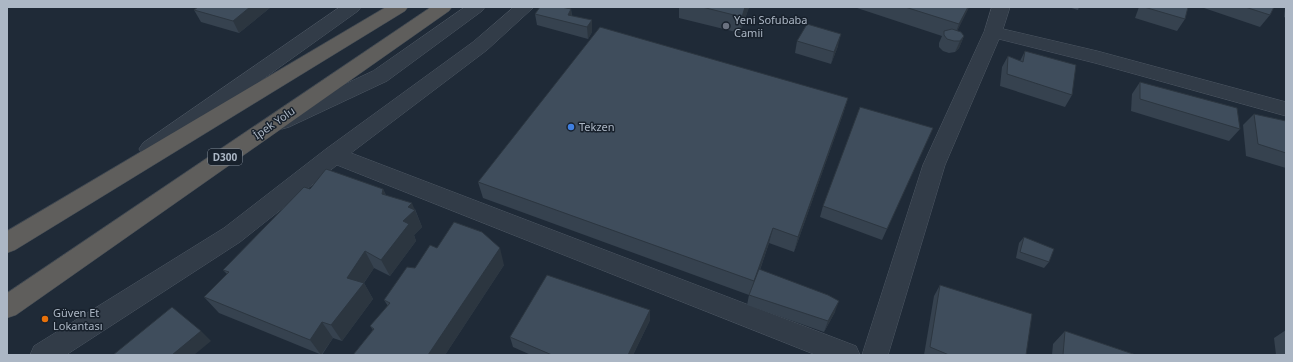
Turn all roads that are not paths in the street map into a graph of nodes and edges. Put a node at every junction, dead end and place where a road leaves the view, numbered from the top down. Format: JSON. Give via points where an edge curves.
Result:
{"nodes":[{"id":1,"x":352,"y":7,"type":"edge"},
{"id":2,"x":399,"y":7,"type":"edge"},
{"id":3,"x":443,"y":7,"type":"edge"},
{"id":4,"x":476,"y":7,"type":"edge"},
{"id":5,"x":524,"y":7,"type":"edge"},
{"id":6,"x":1001,"y":7,"type":"edge"},
{"id":7,"x":993,"y":32,"type":"junction"},
{"id":8,"x":1286,"y":109,"type":"edge"},
{"id":9,"x":266,"y":129,"type":"junction"},
{"id":10,"x":334,"y":155,"type":"junction"},
{"id":11,"x":86,"y":194,"type":"junction"},
{"id":12,"x":7,"y":243,"type":"edge"},
{"id":13,"x":7,"y":307,"type":"edge"},
{"id":14,"x":43,"y":355,"type":"edge"},
{"id":15,"x":847,"y":355,"type":"edge"},
{"id":16,"x":875,"y":355,"type":"edge"}],
"edges":[{"from":1,"to":11,"type":"street"},
{"from":2,"to":11,"type":"highway"},
{"from":3,"to":9,"type":"highway","name":"İpek Yolu","number":"D300"},
{"from":4,"to":9,"type":"street","via":[[380,76]]},
{"from":5,"to":10,"type":"street","via":[[480,46]]},
{"from":6,"to":7,"type":"street"},
{"from":7,"to":8,"type":"street","via":[[1097,57]]},
{"from":7,"to":16,"type":"street","via":[[934,165]]},
{"from":9,"to":13,"type":"highway","name":"İpek Yolu","number":"D300"},
{"from":10,"to":14,"type":"street","via":[[232,235]]},
{"from":10,"to":15,"type":"street"},
{"from":11,"to":12,"type":"highway"}]}
